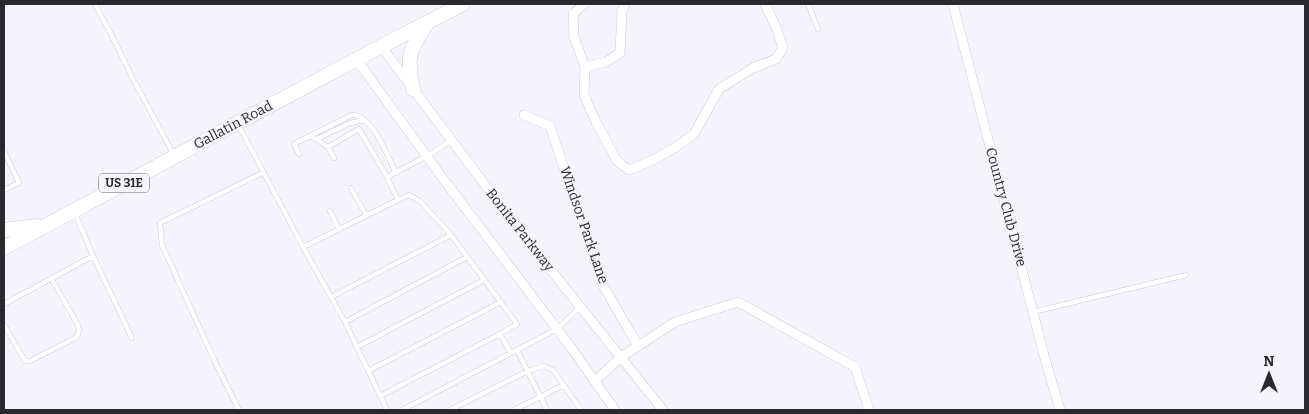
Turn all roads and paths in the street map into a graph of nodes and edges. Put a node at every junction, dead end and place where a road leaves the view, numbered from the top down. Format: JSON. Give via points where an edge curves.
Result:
{"nodes":[{"id":1,"x":95,"y":4,"type":"edge"},
{"id":2,"x":463,"y":4,"type":"edge"},
{"id":3,"x":584,"y":4,"type":"edge"},
{"id":4,"x":625,"y":4,"type":"edge"},
{"id":5,"x":765,"y":4,"type":"edge"},
{"id":6,"x":808,"y":4,"type":"edge"},
{"id":7,"x":952,"y":4,"type":"edge"},
{"id":8,"x":428,"y":22,"type":"junction"},
{"id":9,"x":818,"y":30,"type":"dead end"},
{"id":10,"x":381,"y":46,"type":"junction"},
{"id":11,"x":356,"y":59,"type":"junction"},
{"id":12,"x":585,"y":67,"type":"junction"},
{"id":13,"x":414,"y":90,"type":"junction"},
{"id":14,"x":524,"y":115,"type":"dead end"},
{"id":15,"x":364,"y":120,"type":"junction"},
{"id":16,"x":237,"y":123,"type":"junction"},
{"id":17,"x":309,"y":136,"type":"junction"},
{"id":18,"x":316,"y":138,"type":"junction"},
{"id":19,"x":452,"y":140,"type":"junction"},
{"id":20,"x":328,"y":147,"type":"junction"},
{"id":21,"x":4,"y":150,"type":"edge"},
{"id":22,"x":299,"y":154,"type":"dead end"},
{"id":23,"x":175,"y":156,"type":"junction"},
{"id":24,"x":427,"y":156,"type":"junction"},
{"id":25,"x":334,"y":158,"type":"dead end"},
{"id":26,"x":264,"y":172,"type":"junction"},
{"id":27,"x":396,"y":173,"type":"junction"},
{"id":28,"x":387,"y":177,"type":"junction"},
{"id":29,"x":351,"y":188,"type":"dead end"},
{"id":30,"x":4,"y":190,"type":"edge"},
{"id":31,"x":398,"y":200,"type":"junction"},
{"id":32,"x":74,"y":210,"type":"junction"},
{"id":33,"x":330,"y":212,"type":"dead end"},
{"id":34,"x":366,"y":215,"type":"junction"},
{"id":35,"x":45,"y":225,"type":"junction"},
{"id":36,"x":339,"y":229,"type":"junction"},
{"id":37,"x":4,"y":230,"type":"edge"},
{"id":38,"x":451,"y":235,"type":"junction"},
{"id":39,"x":303,"y":247,"type":"junction"},
{"id":40,"x":4,"y":248,"type":"edge"},
{"id":41,"x":93,"y":256,"type":"junction"},
{"id":42,"x":467,"y":257,"type":"junction"},
{"id":43,"x":1186,"y":275,"type":"dead end"},
{"id":44,"x":52,"y":278,"type":"junction"},
{"id":45,"x":484,"y":280,"type":"junction"},
{"id":46,"x":331,"y":297,"type":"junction"},
{"id":47,"x":501,"y":302,"type":"junction"},
{"id":48,"x":4,"y":304,"type":"edge"},
{"id":49,"x":580,"y":306,"type":"junction"},
{"id":50,"x":1033,"y":312,"type":"junction"},
{"id":51,"x":345,"y":322,"type":"junction"},
{"id":52,"x":4,"y":325,"type":"edge"},
{"id":53,"x":557,"y":329,"type":"junction"},
{"id":54,"x":500,"y":334,"type":"junction"},
{"id":55,"x":132,"y":338,"type":"dead end"},
{"id":56,"x":638,"y":346,"type":"junction"},
{"id":57,"x":356,"y":347,"type":"junction"},
{"id":58,"x":517,"y":350,"type":"junction"},
{"id":59,"x":511,"y":353,"type":"junction"},
{"id":60,"x":621,"y":357,"type":"junction"},
{"id":61,"x":368,"y":370,"type":"junction"},
{"id":62,"x":528,"y":371,"type":"junction"},
{"id":63,"x":595,"y":381,"type":"junction"},
{"id":64,"x":564,"y":386,"type":"junction"},
{"id":65,"x":380,"y":396,"type":"junction"},
{"id":66,"x":540,"y":397,"type":"junction"},
{"id":67,"x":239,"y":410,"type":"edge"},
{"id":68,"x":387,"y":410,"type":"edge"},
{"id":69,"x":402,"y":410,"type":"edge"},
{"id":70,"x":450,"y":410,"type":"edge"},
{"id":71,"x":514,"y":410,"type":"edge"},
{"id":72,"x":546,"y":410,"type":"edge"},
{"id":73,"x":579,"y":410,"type":"edge"},
{"id":74,"x":615,"y":410,"type":"edge"},
{"id":75,"x":664,"y":410,"type":"edge"},
{"id":76,"x":869,"y":410,"type":"edge"},
{"id":77,"x":1060,"y":410,"type":"edge"}],
"edges":[{"from":1,"to":23,"type":"lane"},
{"from":2,"to":8,"type":"main road","name":"Gallatin Road","number":"US 31E"},
{"from":3,"to":12,"type":"street","via":[[573,14],[574,36]]},
{"from":4,"to":12,"type":"street","via":[[620,53],[606,62]]},
{"from":5,"to":12,"type":"street","via":[[783,48],[776,59],[753,68],[719,89],[694,134],[653,160],[629,170],[617,162],[584,94]]},
{"from":6,"to":9,"type":"lane"},
{"from":7,"to":50,"type":"street","name":"Country Club Drive"},
{"from":8,"to":10,"type":"main road","name":"Gallatin Road","number":"US 31E"},
{"from":8,"to":13,"type":"main road","via":[[411,51],[410,71]]},
{"from":10,"to":11,"type":"main road","name":"Gallatin Road","number":"US 31E"},
{"from":10,"to":13,"type":"street","name":"Bonita Parkway"},
{"from":11,"to":16,"type":"main road","name":"Gallatin Road","number":"US 31E"},
{"from":11,"to":24,"type":"street"},
{"from":13,"to":19,"type":"street","name":"Bonita Parkway"},
{"from":14,"to":56,"type":"street","name":"Windsor Park Lane","via":[[550,126],[604,287]]},
{"from":15,"to":17,"type":"lane","via":[[352,115]]},
{"from":15,"to":18,"type":"lane"},
{"from":15,"to":27,"type":"lane","via":[[373,128]]},
{"from":16,"to":23,"type":"main road","name":"Gallatin Road","number":"US 31E"},
{"from":16,"to":26,"type":"lane"},
{"from":17,"to":18,"type":"lane"},
{"from":17,"to":22,"type":"lane","via":[[294,144]]},
{"from":18,"to":20,"type":"lane"},
{"from":19,"to":24,"type":"lane"},
{"from":19,"to":49,"type":"street","name":"Bonita Parkway"},
{"from":20,"to":25,"type":"lane"},
{"from":20,"to":28,"type":"lane","via":[[359,130]]},
{"from":21,"to":30,"type":"lane","via":[[19,183]]},
{"from":23,"to":32,"type":"main road","name":"Gallatin Road","number":"US 31E"},
{"from":24,"to":27,"type":"lane"},
{"from":24,"to":53,"type":"street"},
{"from":26,"to":39,"type":"lane"},
{"from":26,"to":67,"type":"lane","via":[[160,223],[162,245]]},
{"from":27,"to":28,"type":"lane"},
{"from":28,"to":31,"type":"lane"},
{"from":29,"to":34,"type":"lane"},
{"from":31,"to":34,"type":"lane"},
{"from":31,"to":38,"type":"lane","via":[[409,195],[421,202]]},
{"from":32,"to":35,"type":"main road","name":"Gallatin Road","number":"US 31E"},
{"from":32,"to":41,"type":"lane"},
{"from":33,"to":36,"type":"lane"},
{"from":34,"to":36,"type":"lane"},
{"from":35,"to":37,"type":"main road"},
{"from":35,"to":40,"type":"main road","name":"Gallatin Road","number":"US 31E"},
{"from":36,"to":39,"type":"lane"},
{"from":38,"to":42,"type":"lane"},
{"from":38,"to":46,"type":"lane"},
{"from":39,"to":46,"type":"lane"},
{"from":41,"to":44,"type":"lane"},
{"from":41,"to":55,"type":"lane"},
{"from":42,"to":45,"type":"lane"},
{"from":42,"to":51,"type":"lane"},
{"from":43,"to":50,"type":"lane"},
{"from":44,"to":48,"type":"lane"},
{"from":44,"to":52,"type":"lane","via":[[78,325],[76,338],[24,361]]},
{"from":45,"to":47,"type":"lane"},
{"from":45,"to":57,"type":"lane"},
{"from":46,"to":51,"type":"lane"},
{"from":47,"to":54,"type":"lane","via":[[517,324]]},
{"from":47,"to":61,"type":"lane"},
{"from":49,"to":53,"type":"lane"},
{"from":49,"to":60,"type":"street","name":"Bonita Parkway"},
{"from":50,"to":77,"type":"street","name":"Country Club Drive"},
{"from":51,"to":57,"type":"lane"},
{"from":53,"to":58,"type":"lane"},
{"from":53,"to":63,"type":"street"},
{"from":54,"to":59,"type":"lane"},
{"from":54,"to":65,"type":"lane"},
{"from":56,"to":60,"type":"street"},
{"from":56,"to":76,"type":"street","via":[[675,322],[738,302],[855,367]]},
{"from":57,"to":61,"type":"lane"},
{"from":58,"to":59,"type":"lane"},
{"from":58,"to":62,"type":"lane"},
{"from":59,"to":69,"type":"lane"},
{"from":60,"to":63,"type":"street"},
{"from":60,"to":75,"type":"street","name":"Bonita Parkway"},
{"from":61,"to":65,"type":"lane"},
{"from":62,"to":64,"type":"lane","via":[[544,366],[553,370]]},
{"from":62,"to":66,"type":"lane"},
{"from":62,"to":70,"type":"lane"},
{"from":63,"to":74,"type":"street"},
{"from":64,"to":66,"type":"lane"},
{"from":64,"to":73,"type":"lane"},
{"from":65,"to":68,"type":"lane"},
{"from":66,"to":71,"type":"lane"},
{"from":66,"to":72,"type":"lane"}]}
